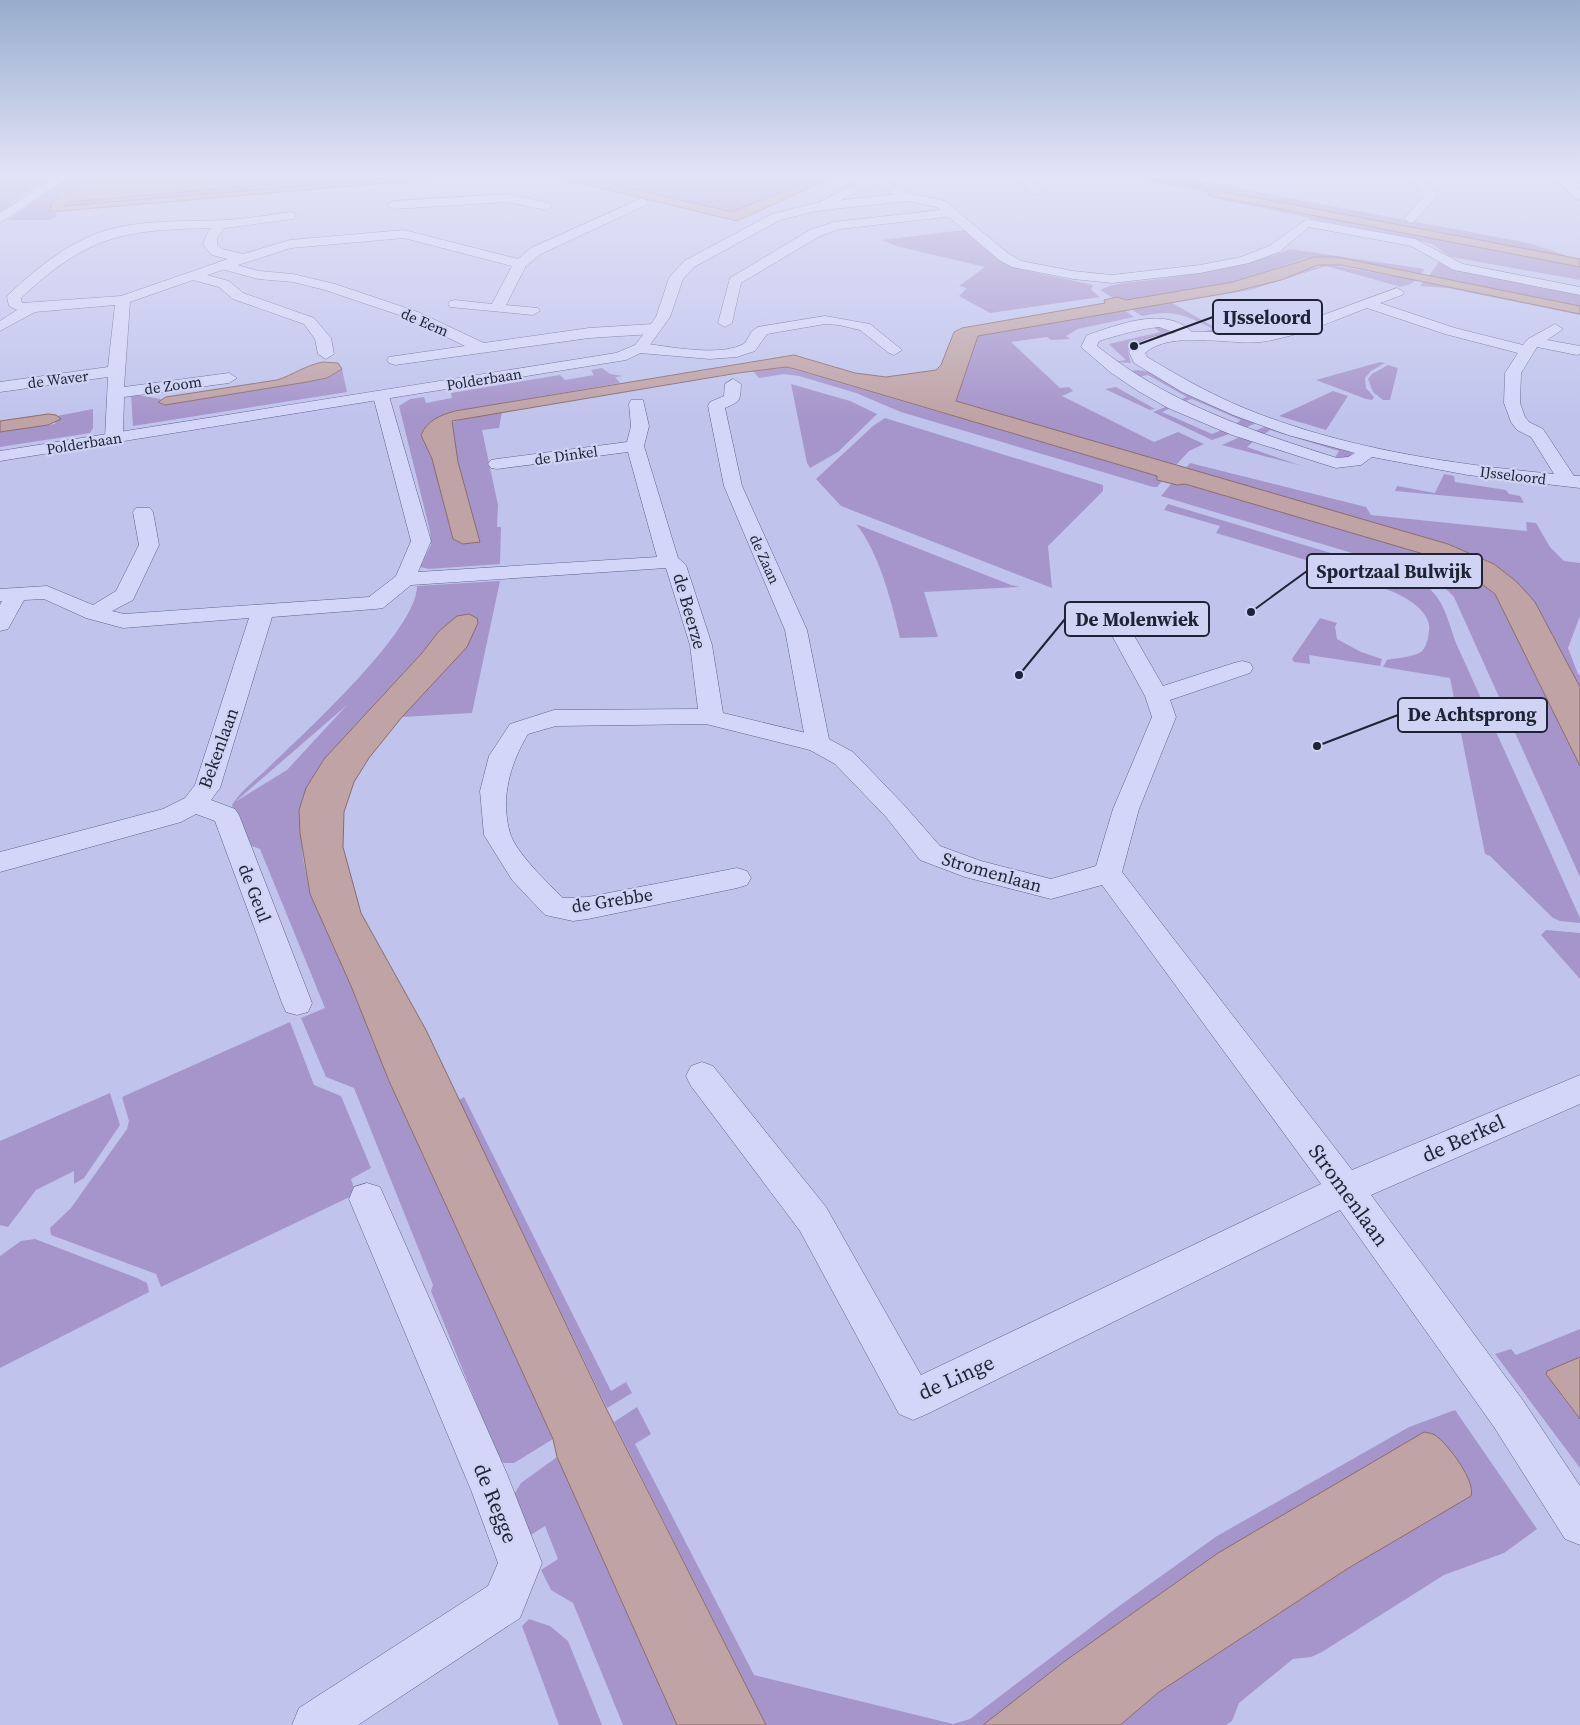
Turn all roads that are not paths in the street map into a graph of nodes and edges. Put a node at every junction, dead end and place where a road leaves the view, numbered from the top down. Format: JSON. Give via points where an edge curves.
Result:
{"nodes":[{"id":1,"x":63,"y":256,"type":"edge"},
{"id":2,"x":236,"y":256,"type":"edge"},
{"id":3,"x":247,"y":256,"type":"edge"},
{"id":4,"x":491,"y":256,"type":"edge"},
{"id":5,"x":529,"y":256,"type":"edge"},
{"id":6,"x":703,"y":256,"type":"edge"},
{"id":7,"x":776,"y":256,"type":"edge"},
{"id":8,"x":1003,"y":256,"type":"edge"},
{"id":9,"x":1254,"y":256,"type":"edge"},
{"id":10,"x":1440,"y":256,"type":"edge"},
{"id":11,"x":242,"y":258,"type":"junction"},
{"id":12,"x":520,"y":264,"type":"junction"},
{"id":13,"x":223,"y":265,"type":"junction"},
{"id":14,"x":194,"y":276,"type":"junction"},
{"id":15,"x":1580,"y":291,"type":"edge"},
{"id":16,"x":1397,"y":292,"type":"dead end"},
{"id":17,"x":124,"y":300,"type":"junction"},
{"id":18,"x":455,"y":304,"type":"dead end"},
{"id":19,"x":1368,"y":304,"type":"junction"},
{"id":20,"x":31,"y":308,"type":"junction"},
{"id":21,"x":498,"y":308,"type":"junction"},
{"id":22,"x":533,"y":311,"type":"dead end"},
{"id":23,"x":725,"y":323,"type":"dead end"},
{"id":24,"x":0,"y":327,"type":"edge"},
{"id":25,"x":653,"y":329,"type":"junction"},
{"id":26,"x":1555,"y":329,"type":"dead end"},
{"id":27,"x":1188,"y":336,"type":"junction"},
{"id":28,"x":480,"y":347,"type":"junction"},
{"id":29,"x":1531,"y":347,"type":"junction"},
{"id":30,"x":640,"y":348,"type":"junction"},
{"id":31,"x":894,"y":350,"type":"dead end"},
{"id":32,"x":1577,"y":350,"type":"dead end"},
{"id":33,"x":326,"y":354,"type":"dead end"},
{"id":34,"x":395,"y":360,"type":"dead end"},
{"id":35,"x":1148,"y":365,"type":"junction"},
{"id":36,"x":116,"y":372,"type":"junction"},
{"id":37,"x":1120,"y":372,"type":"junction"},
{"id":38,"x":229,"y":378,"type":"dead end"},
{"id":39,"x":733,"y":384,"type":"dead end"},
{"id":40,"x":0,"y":387,"type":"edge"},
{"id":41,"x":117,"y":393,"type":"junction"},
{"id":42,"x":381,"y":396,"type":"junction"},
{"id":43,"x":637,"y":404,"type":"dead end"},
{"id":44,"x":114,"y":438,"type":"junction"},
{"id":45,"x":635,"y":446,"type":"junction"},
{"id":46,"x":1369,"y":450,"type":"junction"},
{"id":47,"x":0,"y":456,"type":"edge"},
{"id":48,"x":497,"y":464,"type":"dead end"},
{"id":49,"x":1574,"y":481,"type":"edge"},
{"id":50,"x":143,"y":512,"type":"dead end"},
{"id":51,"x":669,"y":562,"type":"junction"},
{"id":52,"x":405,"y":579,"type":"junction"},
{"id":53,"x":8,"y":595,"type":"edge"},
{"id":54,"x":263,"y":610,"type":"junction"},
{"id":55,"x":94,"y":613,"type":"junction"},
{"id":56,"x":0,"y":624,"type":"edge"},
{"id":57,"x":1121,"y":632,"type":"dead end"},
{"id":58,"x":1242,"y":668,"type":"dead end"},
{"id":59,"x":1157,"y":696,"type":"junction"},
{"id":60,"x":711,"y":716,"type":"junction"},
{"id":61,"x":818,"y":744,"type":"junction"},
{"id":62,"x":194,"y":804,"type":"junction"},
{"id":63,"x":0,"y":862,"type":"edge"},
{"id":64,"x":1108,"y":873,"type":"junction"},
{"id":65,"x":737,"y":878,"type":"dead end"},
{"id":66,"x":297,"y":1003,"type":"dead end"},
{"id":67,"x":702,"y":1076,"type":"dead end"},
{"id":68,"x":1580,"y":1089,"type":"edge"},
{"id":69,"x":1346,"y":1189,"type":"junction"},
{"id":70,"x":367,"y":1199,"type":"dead end"},
{"id":71,"x":1580,"y":1524,"type":"edge"},
{"id":72,"x":316,"y":1725,"type":"edge"}],
"edges":[{"from":1,"to":20,"type":"street","via":[[14,296],[16,306]]},
{"from":2,"to":11,"type":"street"},
{"from":3,"to":11,"type":"street"},
{"from":4,"to":12,"type":"street"},
{"from":5,"to":12,"type":"street"},
{"from":6,"to":25,"type":"street","via":[[689,264],[676,278],[664,317]]},
{"from":7,"to":23,"type":"street","via":[[735,281]]},
{"from":8,"to":9,"type":"street","via":[[1018,264],[1073,276],[1112,280],[1200,269]]},
{"from":10,"to":15,"type":"street","via":[[1459,267]]},
{"from":11,"to":13,"type":"street"},
{"from":12,"to":21,"type":"street"},
{"from":13,"to":14,"type":"street"},
{"from":13,"to":28,"type":"street","name":"de Eem","via":[[258,275],[293,278],[330,287],[413,315]]},
{"from":14,"to":17,"type":"street"},
{"from":14,"to":33,"type":"street","via":[[224,284],[238,296],[309,321],[323,338]]},
{"from":16,"to":19,"type":"street"},
{"from":17,"to":20,"type":"street"},
{"from":17,"to":36,"type":"street"},
{"from":18,"to":21,"type":"street","name":"de Eem"},
{"from":19,"to":27,"type":"street","via":[[1306,326],[1261,337]]},
{"from":19,"to":29,"type":"street","via":[[1450,331]]},
{"from":20,"to":24,"type":"street"},
{"from":21,"to":22,"type":"street"},
{"from":25,"to":28,"type":"street","name":"de Eem","via":[[589,333]]},
{"from":25,"to":30,"type":"street"},
{"from":26,"to":29,"type":"street","name":"IJsseloord"},
{"from":27,"to":35,"type":"street","via":[[1141,346],[1137,352],[1140,360]]},
{"from":27,"to":37,"type":"street","via":[[1182,328],[1163,322],[1092,338],[1089,347]]},
{"from":28,"to":34,"type":"street","name":"de Eem"},
{"from":29,"to":32,"type":"street"},
{"from":29,"to":49,"type":"street","name":"IJsseloord","via":[[1513,373],[1512,403],[1523,426],[1537,433]]},
{"from":30,"to":31,"type":"street","via":[[714,354],[746,350],[763,330],[826,320],[865,328]]},
{"from":30,"to":42,"type":"street","name":"Polderbaan","via":[[620,357]]},
{"from":35,"to":37,"type":"street"},
{"from":35,"to":46,"type":"street","name":"IJsseloord","via":[[1212,399],[1264,420]]},
{"from":36,"to":40,"type":"street","name":"de Waver"},
{"from":36,"to":41,"type":"street"},
{"from":37,"to":46,"type":"street","via":[[1142,387],[1199,415],[1336,463],[1360,461]]},
{"from":38,"to":41,"type":"street","name":"de Zoom"},
{"from":39,"to":61,"type":"street","name":"de Zaan","via":[[732,399],[716,406],[733,486],[796,630]]},
{"from":41,"to":44,"type":"street"},
{"from":42,"to":44,"type":"street","name":"Polderbaan"},
{"from":42,"to":52,"type":"street","via":[[421,541]]},
{"from":43,"to":45,"type":"street","via":[[640,426]]},
{"from":44,"to":47,"type":"street","name":"Polderbaan"},
{"from":45,"to":48,"type":"street","name":"de Dinkel"},
{"from":45,"to":51,"type":"street"},
{"from":46,"to":49,"type":"street","name":"IJsseloord","via":[[1446,466]]},
{"from":50,"to":55,"type":"street","via":[[149,545],[125,595]]},
{"from":51,"to":52,"type":"street","name":"de Beerze"},
{"from":51,"to":60,"type":"street","name":"de Beerze","via":[[676,565],[701,645]]},
{"from":52,"to":54,"type":"street","via":[[375,603]]},
{"from":53,"to":55,"type":"street","via":[[46,592]]},
{"from":53,"to":56,"type":"street"},
{"from":54,"to":55,"type":"street","via":[[123,621]]},
{"from":54,"to":62,"type":"street","name":"Bekenlaan","via":[[207,788]]},
{"from":57,"to":59,"type":"street"},
{"from":58,"to":59,"type":"street"},
{"from":59,"to":64,"type":"street","via":[[1164,718],[1126,809]]},
{"from":60,"to":61,"type":"street"},
{"from":60,"to":65,"type":"street","name":"de Grebbe","via":[[554,718],[518,729],[502,756],[493,791],[497,835],[522,873],[555,907],[588,908]]},
{"from":61,"to":64,"type":"street","name":"Stromenlaan","via":[[844,758],[895,810],[930,854],[975,870],[1051,889]]},
{"from":62,"to":63,"type":"street","name":"Bekenlaan","via":[[172,816]]},
{"from":62,"to":66,"type":"street","name":"de Geul","via":[[226,815]]},
{"from":64,"to":69,"type":"street","name":"Stromenlaan"},
{"from":67,"to":69,"type":"street","name":"de Linge","via":[[813,1219],[913,1400]]},
{"from":68,"to":69,"type":"street","name":"de Berkel"},
{"from":69,"to":71,"type":"street","name":"Stromenlaan","via":[[1508,1413]]},
{"from":70,"to":72,"type":"street","name":"de Regge","via":[[492,1489],[520,1563],[504,1602]]}]}
